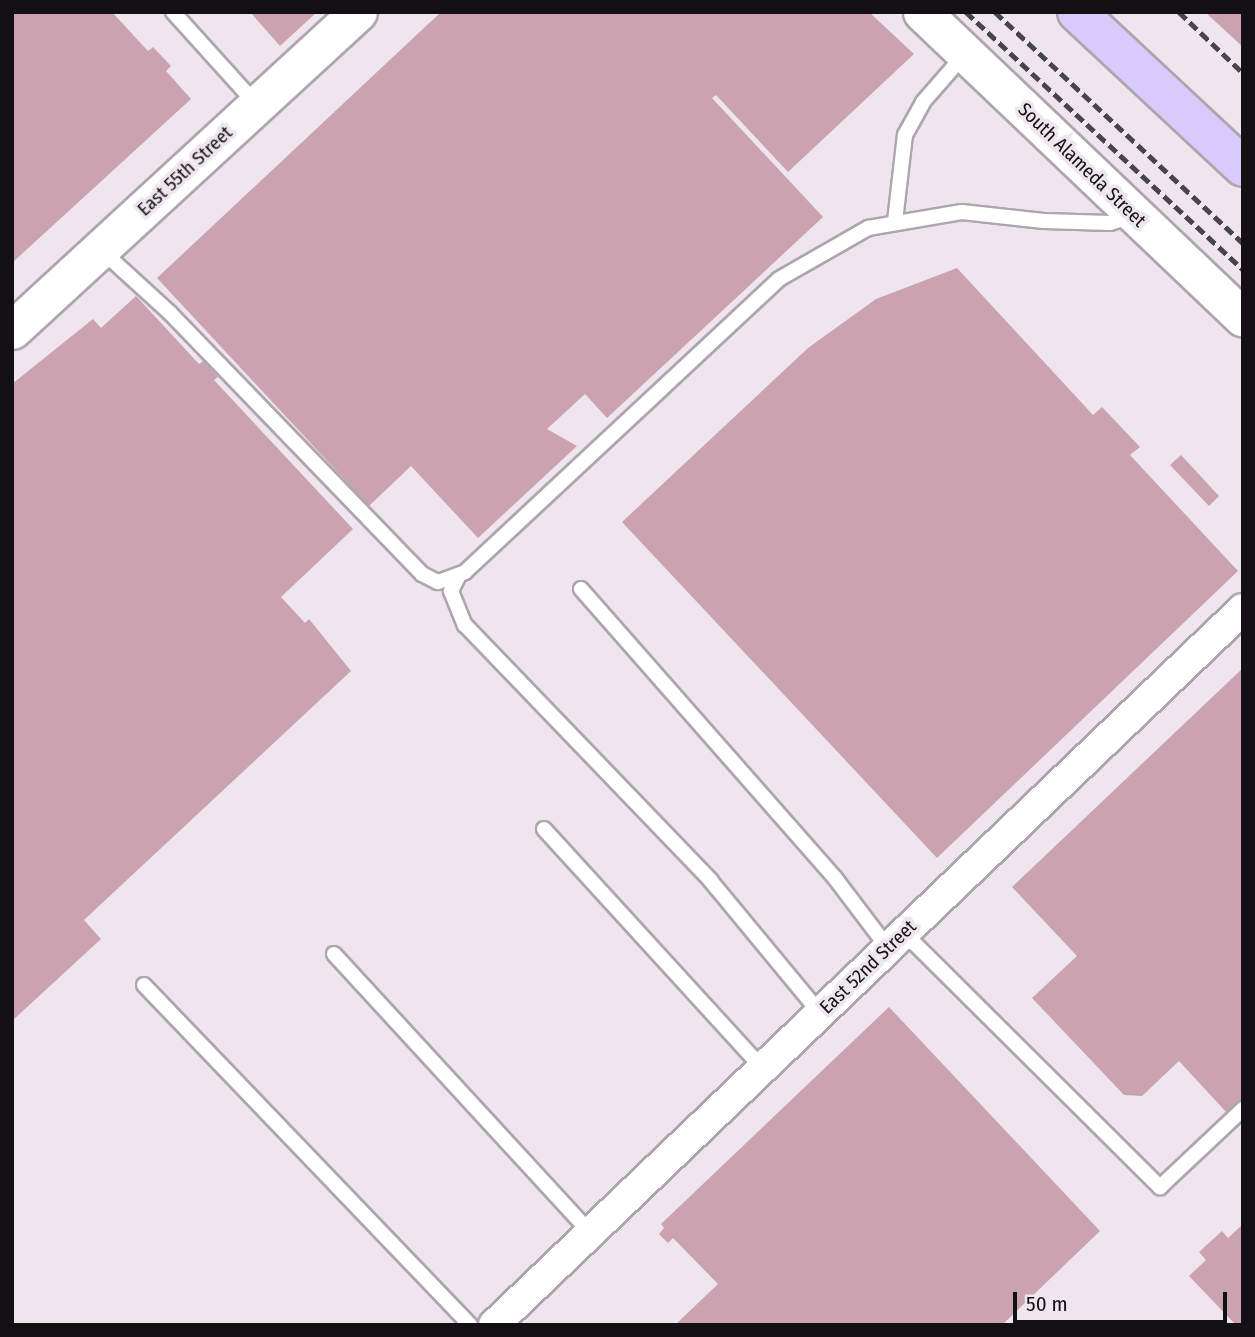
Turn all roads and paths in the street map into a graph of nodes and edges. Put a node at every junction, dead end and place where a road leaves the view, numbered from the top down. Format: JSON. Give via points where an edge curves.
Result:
{"nodes":[{"id":1,"x":173,"y":12,"type":"edge"},
{"id":2,"x":358,"y":12,"type":"edge"},
{"id":3,"x":922,"y":12,"type":"edge"},
{"id":4,"x":1077,"y":12,"type":"edge"},
{"id":5,"x":965,"y":54,"type":"junction"},
{"id":6,"x":257,"y":105,"type":"junction"},
{"id":7,"x":1243,"y":167,"type":"edge"},
{"id":8,"x":1136,"y":216,"type":"junction"},
{"id":9,"x":895,"y":221,"type":"junction"},
{"id":10,"x":100,"y":250,"type":"junction"},
{"id":11,"x":1243,"y":318,"type":"edge"},
{"id":12,"x":12,"y":330,"type":"edge"},
{"id":13,"x":459,"y":575,"type":"junction"},
{"id":14,"x":581,"y":589,"type":"dead end"},
{"id":15,"x":1243,"y":609,"type":"edge"},
{"id":16,"x":544,"y":829,"type":"dead end"},
{"id":17,"x":896,"y":940,"type":"junction"},
{"id":18,"x":334,"y":954,"type":"dead end"},
{"id":19,"x":145,"y":985,"type":"dead end"},
{"id":20,"x":820,"y":1013,"type":"junction"},
{"id":21,"x":762,"y":1068,"type":"junction"},
{"id":22,"x":1243,"y":1110,"type":"edge"},
{"id":23,"x":590,"y":1232,"type":"junction"},
{"id":24,"x":470,"y":1325,"type":"edge"},
{"id":25,"x":494,"y":1325,"type":"edge"}],
"edges":[{"from":1,"to":6,"type":"lane"},
{"from":2,"to":6,"type":"street","name":"East 55th Street"},
{"from":3,"to":5,"type":"street","name":"South Alameda Street"},
{"from":4,"to":7,"type":"main road"},
{"from":5,"to":8,"type":"street","name":"South Alameda Street"},
{"from":5,"to":9,"type":"lane","via":[[923,102],[905,135]]},
{"from":6,"to":10,"type":"street","name":"East 55th Street"},
{"from":8,"to":9,"type":"lane","via":[[1097,222],[962,212]]},
{"from":8,"to":11,"type":"street","name":"South Alameda Street"},
{"from":9,"to":13,"type":"lane","via":[[868,228],[779,279],[692,365]]},
{"from":10,"to":12,"type":"street","name":"East 55th Street"},
{"from":10,"to":13,"type":"lane","via":[[170,313],[422,574],[438,582]]},
{"from":13,"to":20,"type":"lane","via":[[451,592],[465,625],[710,880]]},
{"from":14,"to":17,"type":"lane","via":[[835,878]]},
{"from":15,"to":17,"type":"street","name":"East 52nd Street"},
{"from":16,"to":21,"type":"lane"},
{"from":17,"to":20,"type":"street","name":"East 52nd Street"},
{"from":17,"to":22,"type":"lane","via":[[1160,1187]]},
{"from":18,"to":23,"type":"lane"},
{"from":19,"to":24,"type":"lane"},
{"from":20,"to":21,"type":"street","name":"East 52nd Street"},
{"from":21,"to":23,"type":"street","name":"East 52nd Street"},
{"from":23,"to":25,"type":"street","name":"East 52nd Street"}]}
